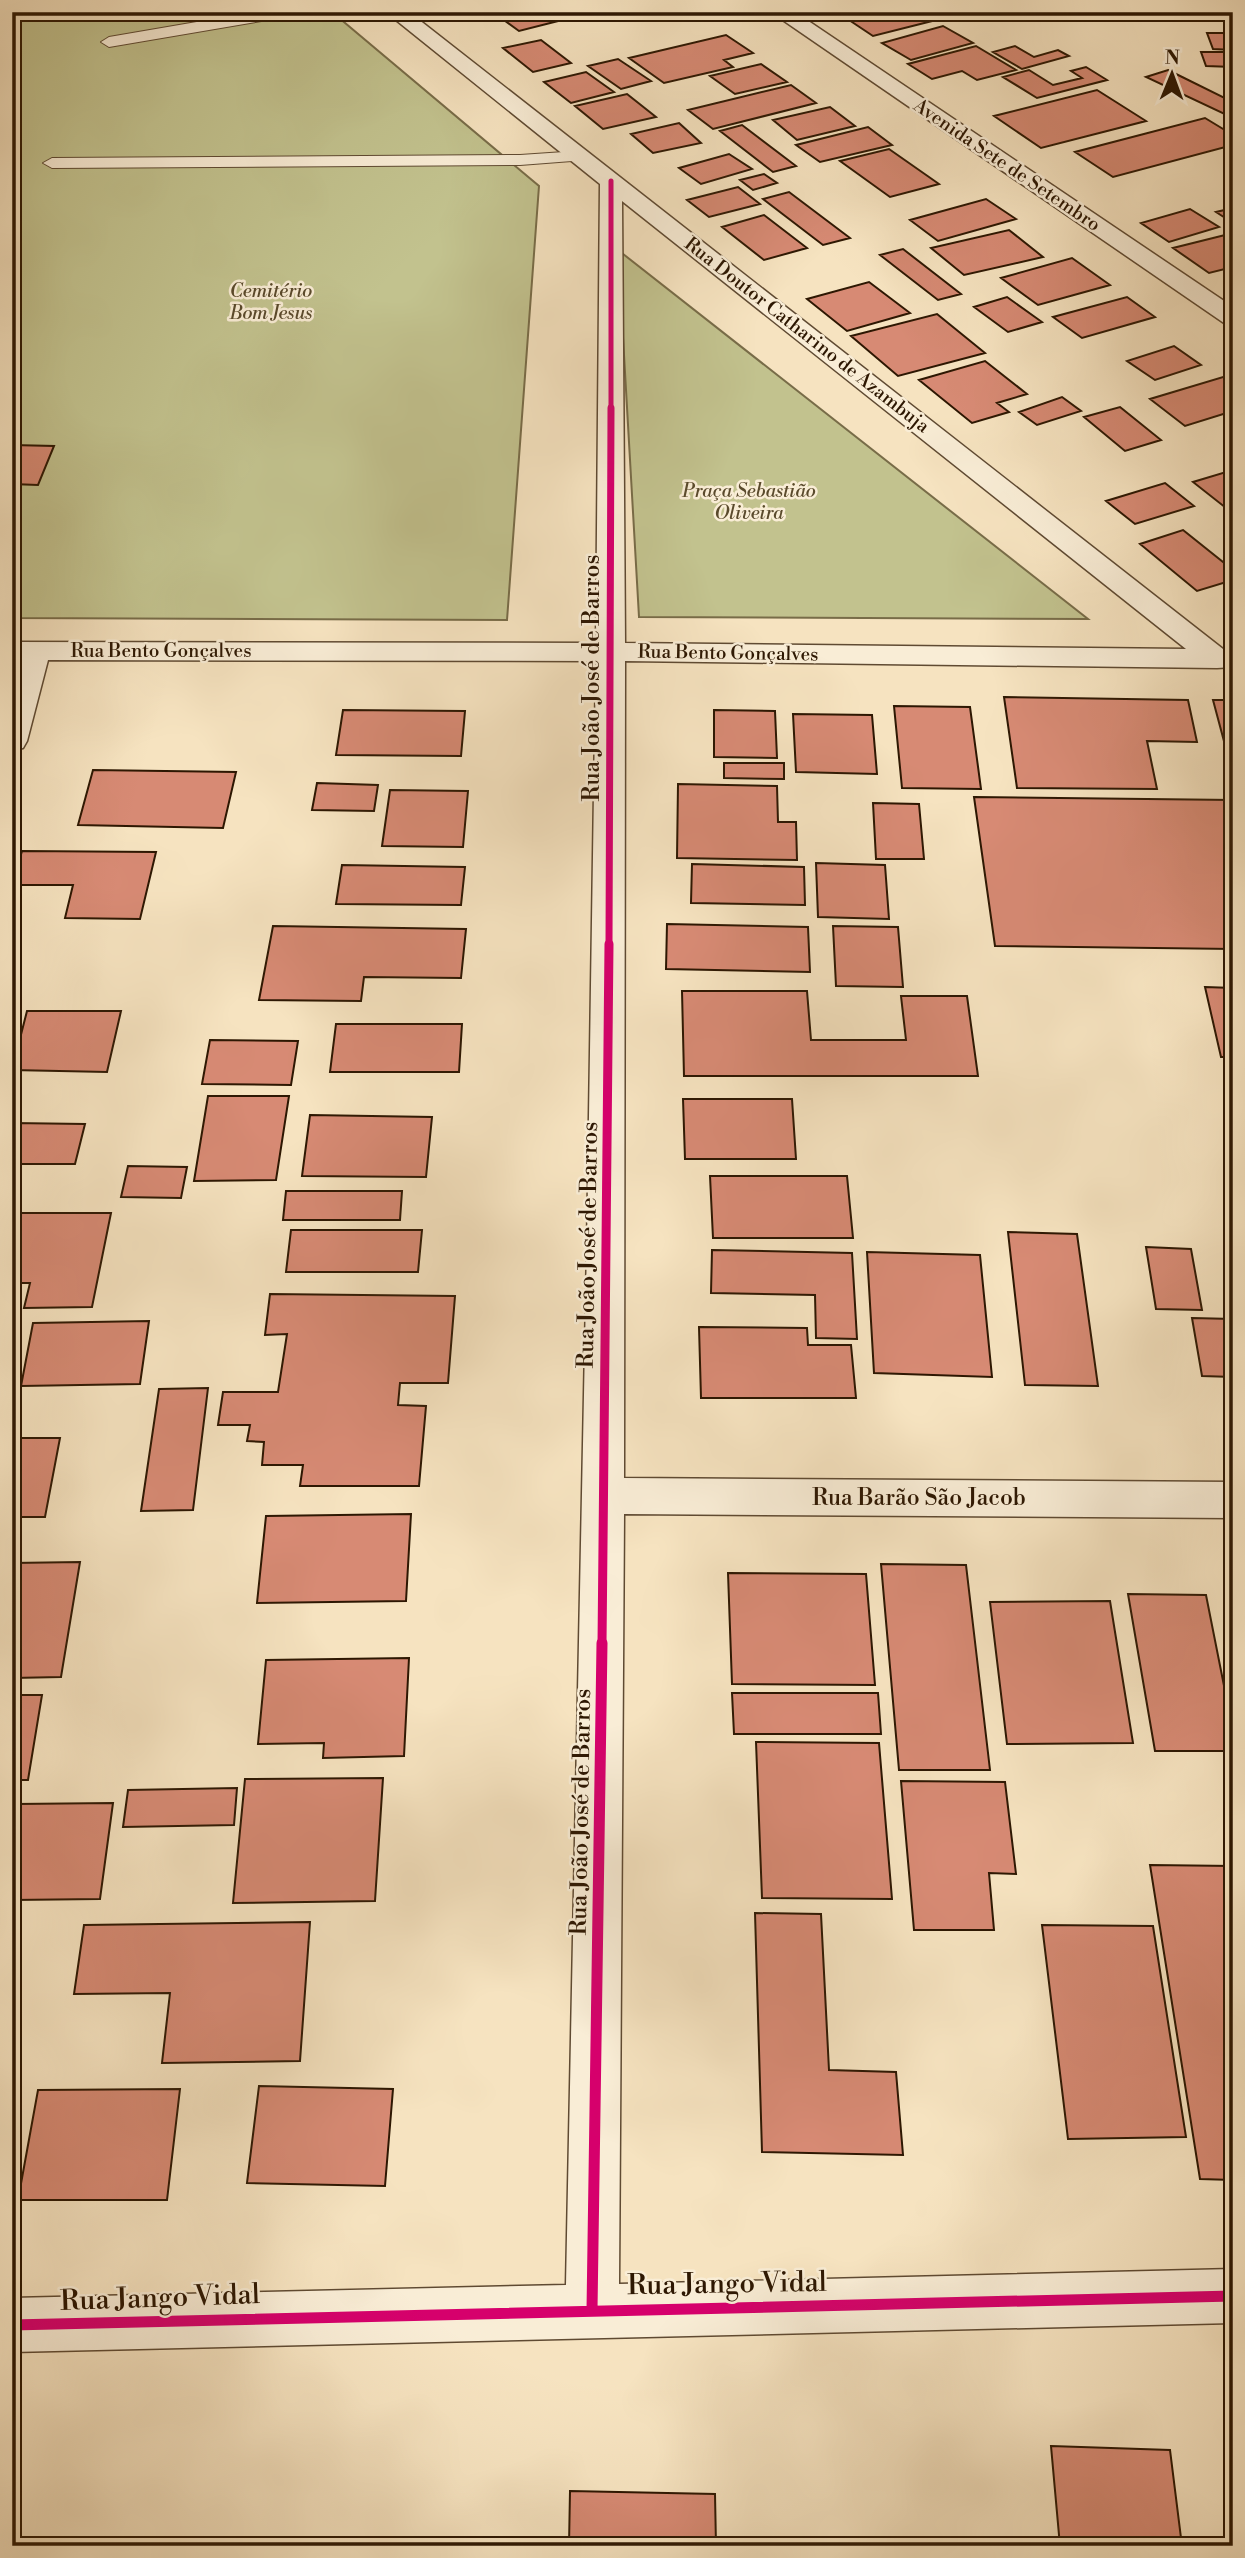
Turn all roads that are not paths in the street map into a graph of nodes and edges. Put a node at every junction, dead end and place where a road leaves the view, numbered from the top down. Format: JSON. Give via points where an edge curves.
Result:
{"nodes":[{"id":1,"x":285,"y":12,"type":"edge"},
{"id":2,"x":396,"y":12,"type":"edge"},
{"id":3,"x":781,"y":12,"type":"edge"},
{"id":4,"x":109,"y":42,"type":"dead end"},
{"id":5,"x":579,"y":156,"type":"junction"},
{"id":6,"x":52,"y":163,"type":"dead end"},
{"id":7,"x":611,"y":181,"type":"junction"},
{"id":8,"x":1233,"y":318,"type":"edge"},
{"id":9,"x":24,"y":651,"type":"edge"},
{"id":10,"x":612,"y":652,"type":"junction"},
{"id":11,"x":1225,"y":658,"type":"edge"},
{"id":12,"x":12,"y":741,"type":"edge"},
{"id":13,"x":604,"y":1496,"type":"junction"},
{"id":14,"x":1233,"y":1500,"type":"edge"},
{"id":15,"x":1233,"y":2296,"type":"edge"},
{"id":16,"x":593,"y":2310,"type":"junction"},
{"id":17,"x":12,"y":2325,"type":"edge"}],
"edges":[{"from":1,"to":4,"type":"lane"},
{"from":2,"to":5,"type":"street","name":"Rua Doutor Catharino de Azambuja"},
{"from":3,"to":8,"type":"street","name":"Avenida Sete de Setembro"},
{"from":5,"to":6,"type":"lane"},
{"from":5,"to":7,"type":"street","name":"Rua Doutor Catharino de Azambuja"},
{"from":7,"to":10,"type":"street","name":"Rua João José de Barros"},
{"from":7,"to":11,"type":"street","name":"Rua Doutor Catharino de Azambuja"},
{"from":9,"to":10,"type":"street","name":"Rua Bento Gonçalves"},
{"from":9,"to":12,"type":"street"},
{"from":10,"to":11,"type":"street","name":"Rua Bento Gonçalves"},
{"from":10,"to":13,"type":"street","name":"Rua João José de Barros"},
{"from":13,"to":14,"type":"street","name":"Rua Barão São Jacob"},
{"from":13,"to":16,"type":"street","name":"Rua João José de Barros"},
{"from":15,"to":16,"type":"street","name":"Rua Jango Vidal"},
{"from":16,"to":17,"type":"street","name":"Rua Jango Vidal"}]}
